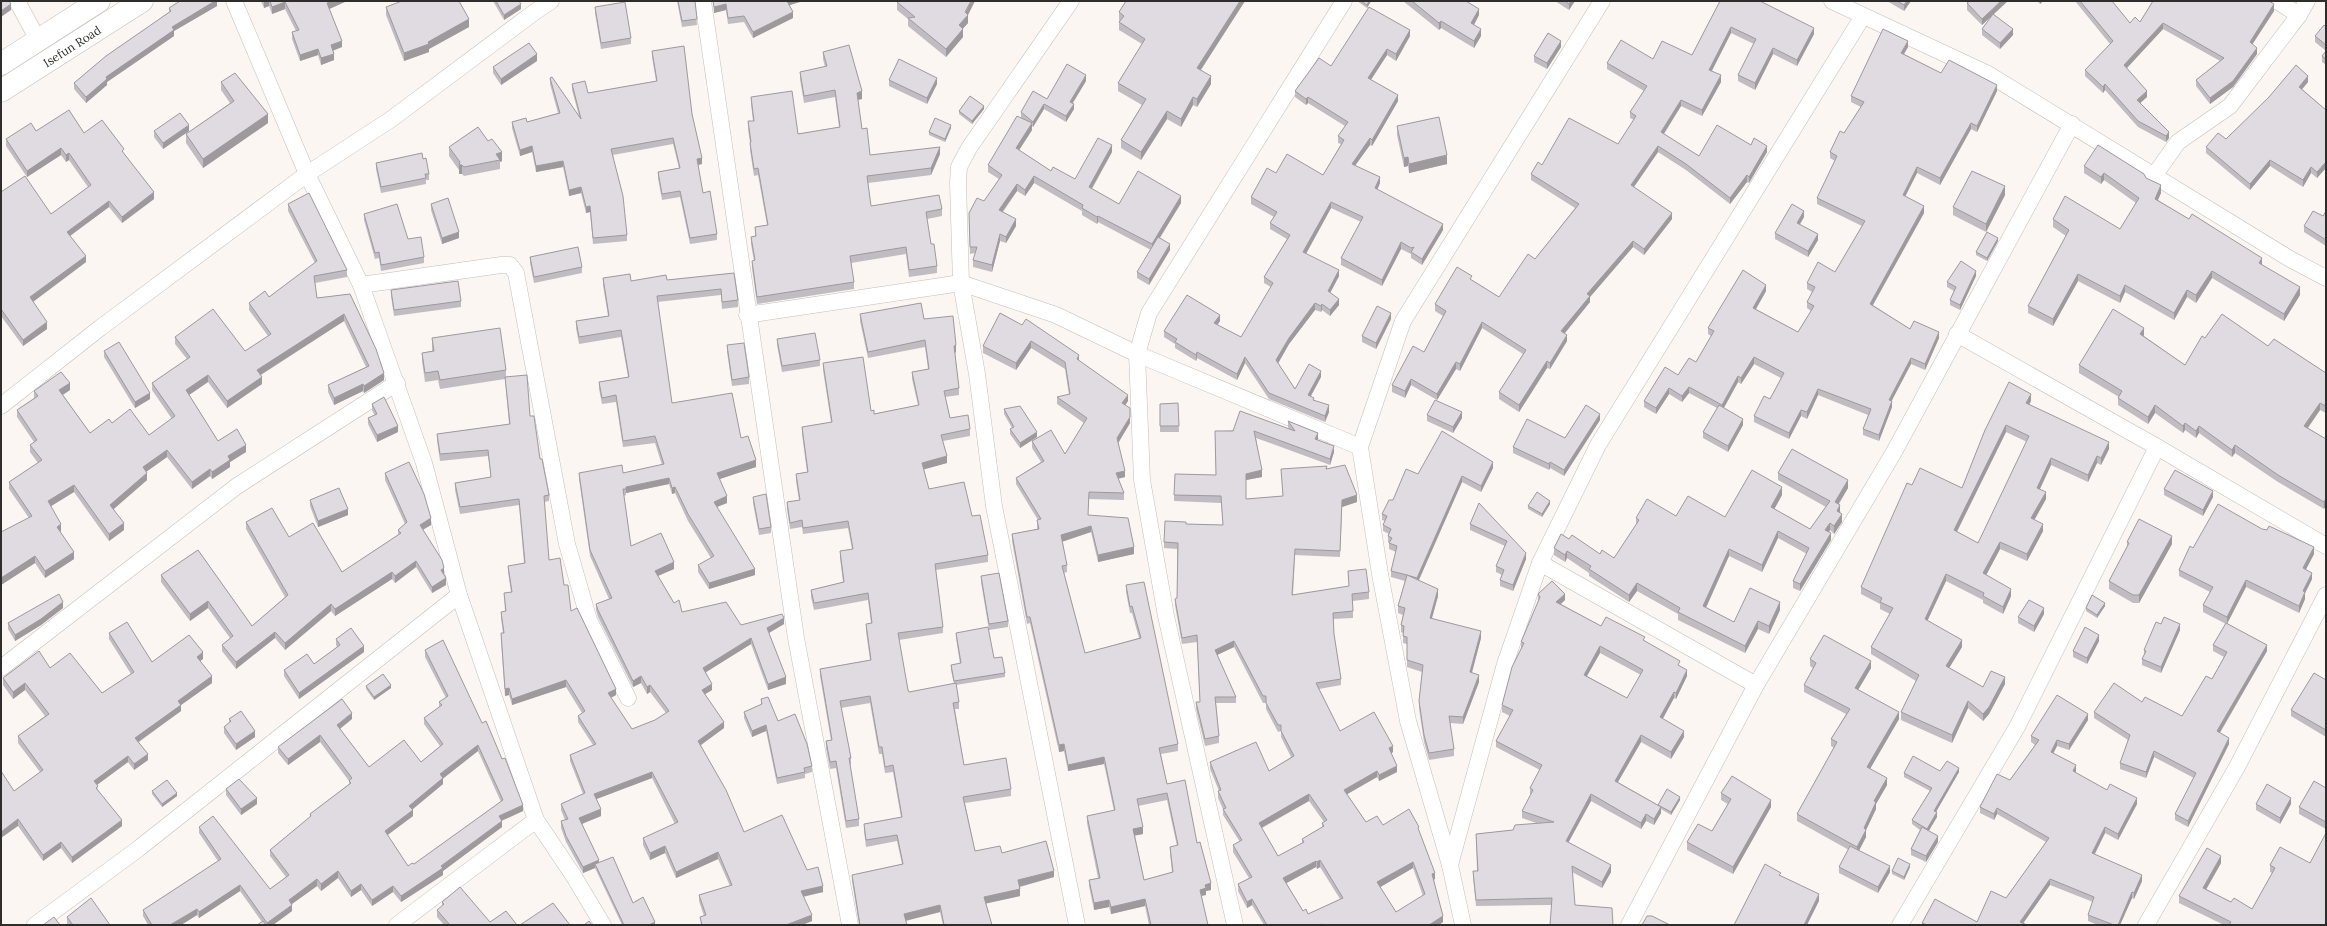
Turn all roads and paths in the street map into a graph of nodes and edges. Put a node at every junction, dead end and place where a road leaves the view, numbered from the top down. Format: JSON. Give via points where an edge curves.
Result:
{"nodes":[{"id":1,"x":17,"y":1,"type":"edge"},
{"id":2,"x":99,"y":1,"type":"edge"},
{"id":3,"x":142,"y":1,"type":"edge"},
{"id":4,"x":234,"y":1,"type":"edge"},
{"id":5,"x":552,"y":1,"type":"edge"},
{"id":6,"x":703,"y":1,"type":"edge"},
{"id":7,"x":1071,"y":1,"type":"edge"},
{"id":8,"x":1344,"y":1,"type":"edge"},
{"id":9,"x":1602,"y":1,"type":"edge"},
{"id":10,"x":1832,"y":1,"type":"edge"},
{"id":11,"x":2277,"y":1,"type":"edge"},
{"id":12,"x":2307,"y":1,"type":"edge"},
{"id":13,"x":2299,"y":15,"type":"junction"},
{"id":14,"x":1863,"y":16,"type":"junction"},
{"id":15,"x":38,"y":40,"type":"junction"},
{"id":16,"x":1,"y":64,"type":"edge"},
{"id":17,"x":1,"y":91,"type":"edge"},
{"id":18,"x":2072,"y":124,"type":"junction"},
{"id":19,"x":308,"y":174,"type":"junction"},
{"id":20,"x":2153,"y":177,"type":"junction"},
{"id":21,"x":2326,"y":278,"type":"edge"},
{"id":22,"x":961,"y":283,"type":"junction"},
{"id":23,"x":362,"y":285,"type":"junction"},
{"id":24,"x":747,"y":315,"type":"junction"},
{"id":25,"x":1957,"y":334,"type":"junction"},
{"id":26,"x":1137,"y":354,"type":"junction"},
{"id":27,"x":397,"y":383,"type":"junction"},
{"id":28,"x":1,"y":406,"type":"edge"},
{"id":29,"x":1360,"y":447,"type":"junction"},
{"id":30,"x":2157,"y":447,"type":"junction"},
{"id":31,"x":2326,"y":546,"type":"edge"},
{"id":32,"x":1540,"y":563,"type":"junction"},
{"id":33,"x":2326,"y":595,"type":"edge"},
{"id":34,"x":459,"y":596,"type":"junction"},
{"id":35,"x":1,"y":668,"type":"edge"},
{"id":36,"x":1756,"y":685,"type":"junction"},
{"id":37,"x":628,"y":698,"type":"dead end"},
{"id":38,"x":536,"y":820,"type":"junction"},
{"id":39,"x":1450,"y":865,"type":"junction"},
{"id":40,"x":35,"y":925,"type":"edge"},
{"id":41,"x":397,"y":925,"type":"edge"},
{"id":42,"x":604,"y":925,"type":"edge"},
{"id":43,"x":849,"y":925,"type":"edge"},
{"id":44,"x":1077,"y":925,"type":"edge"},
{"id":45,"x":1235,"y":925,"type":"edge"},
{"id":46,"x":1463,"y":925,"type":"edge"},
{"id":47,"x":1629,"y":925,"type":"edge"},
{"id":48,"x":1900,"y":925,"type":"edge"},
{"id":49,"x":2146,"y":925,"type":"edge"}],
"edges":[{"from":1,"to":15,"type":"street"},
{"from":2,"to":15,"type":"street","name":"Isefun Road"},
{"from":3,"to":17,"type":"street","name":"Isefun Road"},
{"from":4,"to":19,"type":"street"},
{"from":5,"to":19,"type":"street","via":[[536,10],[390,120]]},
{"from":6,"to":24,"type":"street"},
{"from":7,"to":22,"type":"street","via":[[969,148],[959,167]]},
{"from":8,"to":26,"type":"street","via":[[1149,313]]},
{"from":9,"to":29,"type":"street","via":[[1403,321]]},
{"from":10,"to":14,"type":"street"},
{"from":11,"to":13,"type":"street"},
{"from":12,"to":13,"type":"street"},
{"from":13,"to":20,"type":"street","via":[[2230,106],[2178,142]]},
{"from":14,"to":18,"type":"street","via":[[1988,74]]},
{"from":14,"to":32,"type":"street","via":[[1598,445]]},
{"from":15,"to":16,"type":"street","name":"Isefun Road"},
{"from":18,"to":20,"type":"street"},
{"from":18,"to":25,"type":"street"},
{"from":19,"to":23,"type":"street"},
{"from":19,"to":28,"type":"street","via":[[100,328]]},
{"from":20,"to":21,"type":"street"},
{"from":22,"to":24,"type":"street"},
{"from":22,"to":26,"type":"street","via":[[1056,315]]},
{"from":22,"to":44,"type":"street","via":[[977,374],[994,506]]},
{"from":23,"to":27,"type":"street"},
{"from":23,"to":37,"type":"street","via":[[501,265],[510,265],[516,273],[567,544],[589,620]]},
{"from":24,"to":43,"type":"street","via":[[796,638]]},
{"from":25,"to":30,"type":"street"},
{"from":25,"to":36,"type":"street","via":[[1894,452]]},
{"from":26,"to":29,"type":"street"},
{"from":26,"to":45,"type":"street","via":[[1144,488],[1166,616]]},
{"from":27,"to":34,"type":"street","via":[[424,463]]},
{"from":27,"to":35,"type":"street","via":[[236,486]]},
{"from":29,"to":39,"type":"street","via":[[1380,574],[1408,722]]},
{"from":30,"to":31,"type":"street"},
{"from":30,"to":48,"type":"street","via":[[2017,727]]},
{"from":32,"to":36,"type":"street"},
{"from":32,"to":39,"type":"street","via":[[1505,664]]},
{"from":33,"to":49,"type":"street","via":[[2237,767]]},
{"from":34,"to":38,"type":"street"},
{"from":34,"to":40,"type":"street","via":[[138,850]]},
{"from":36,"to":47,"type":"street"},
{"from":38,"to":41,"type":"street"},
{"from":38,"to":42,"type":"street"},
{"from":39,"to":46,"type":"street"}]}
